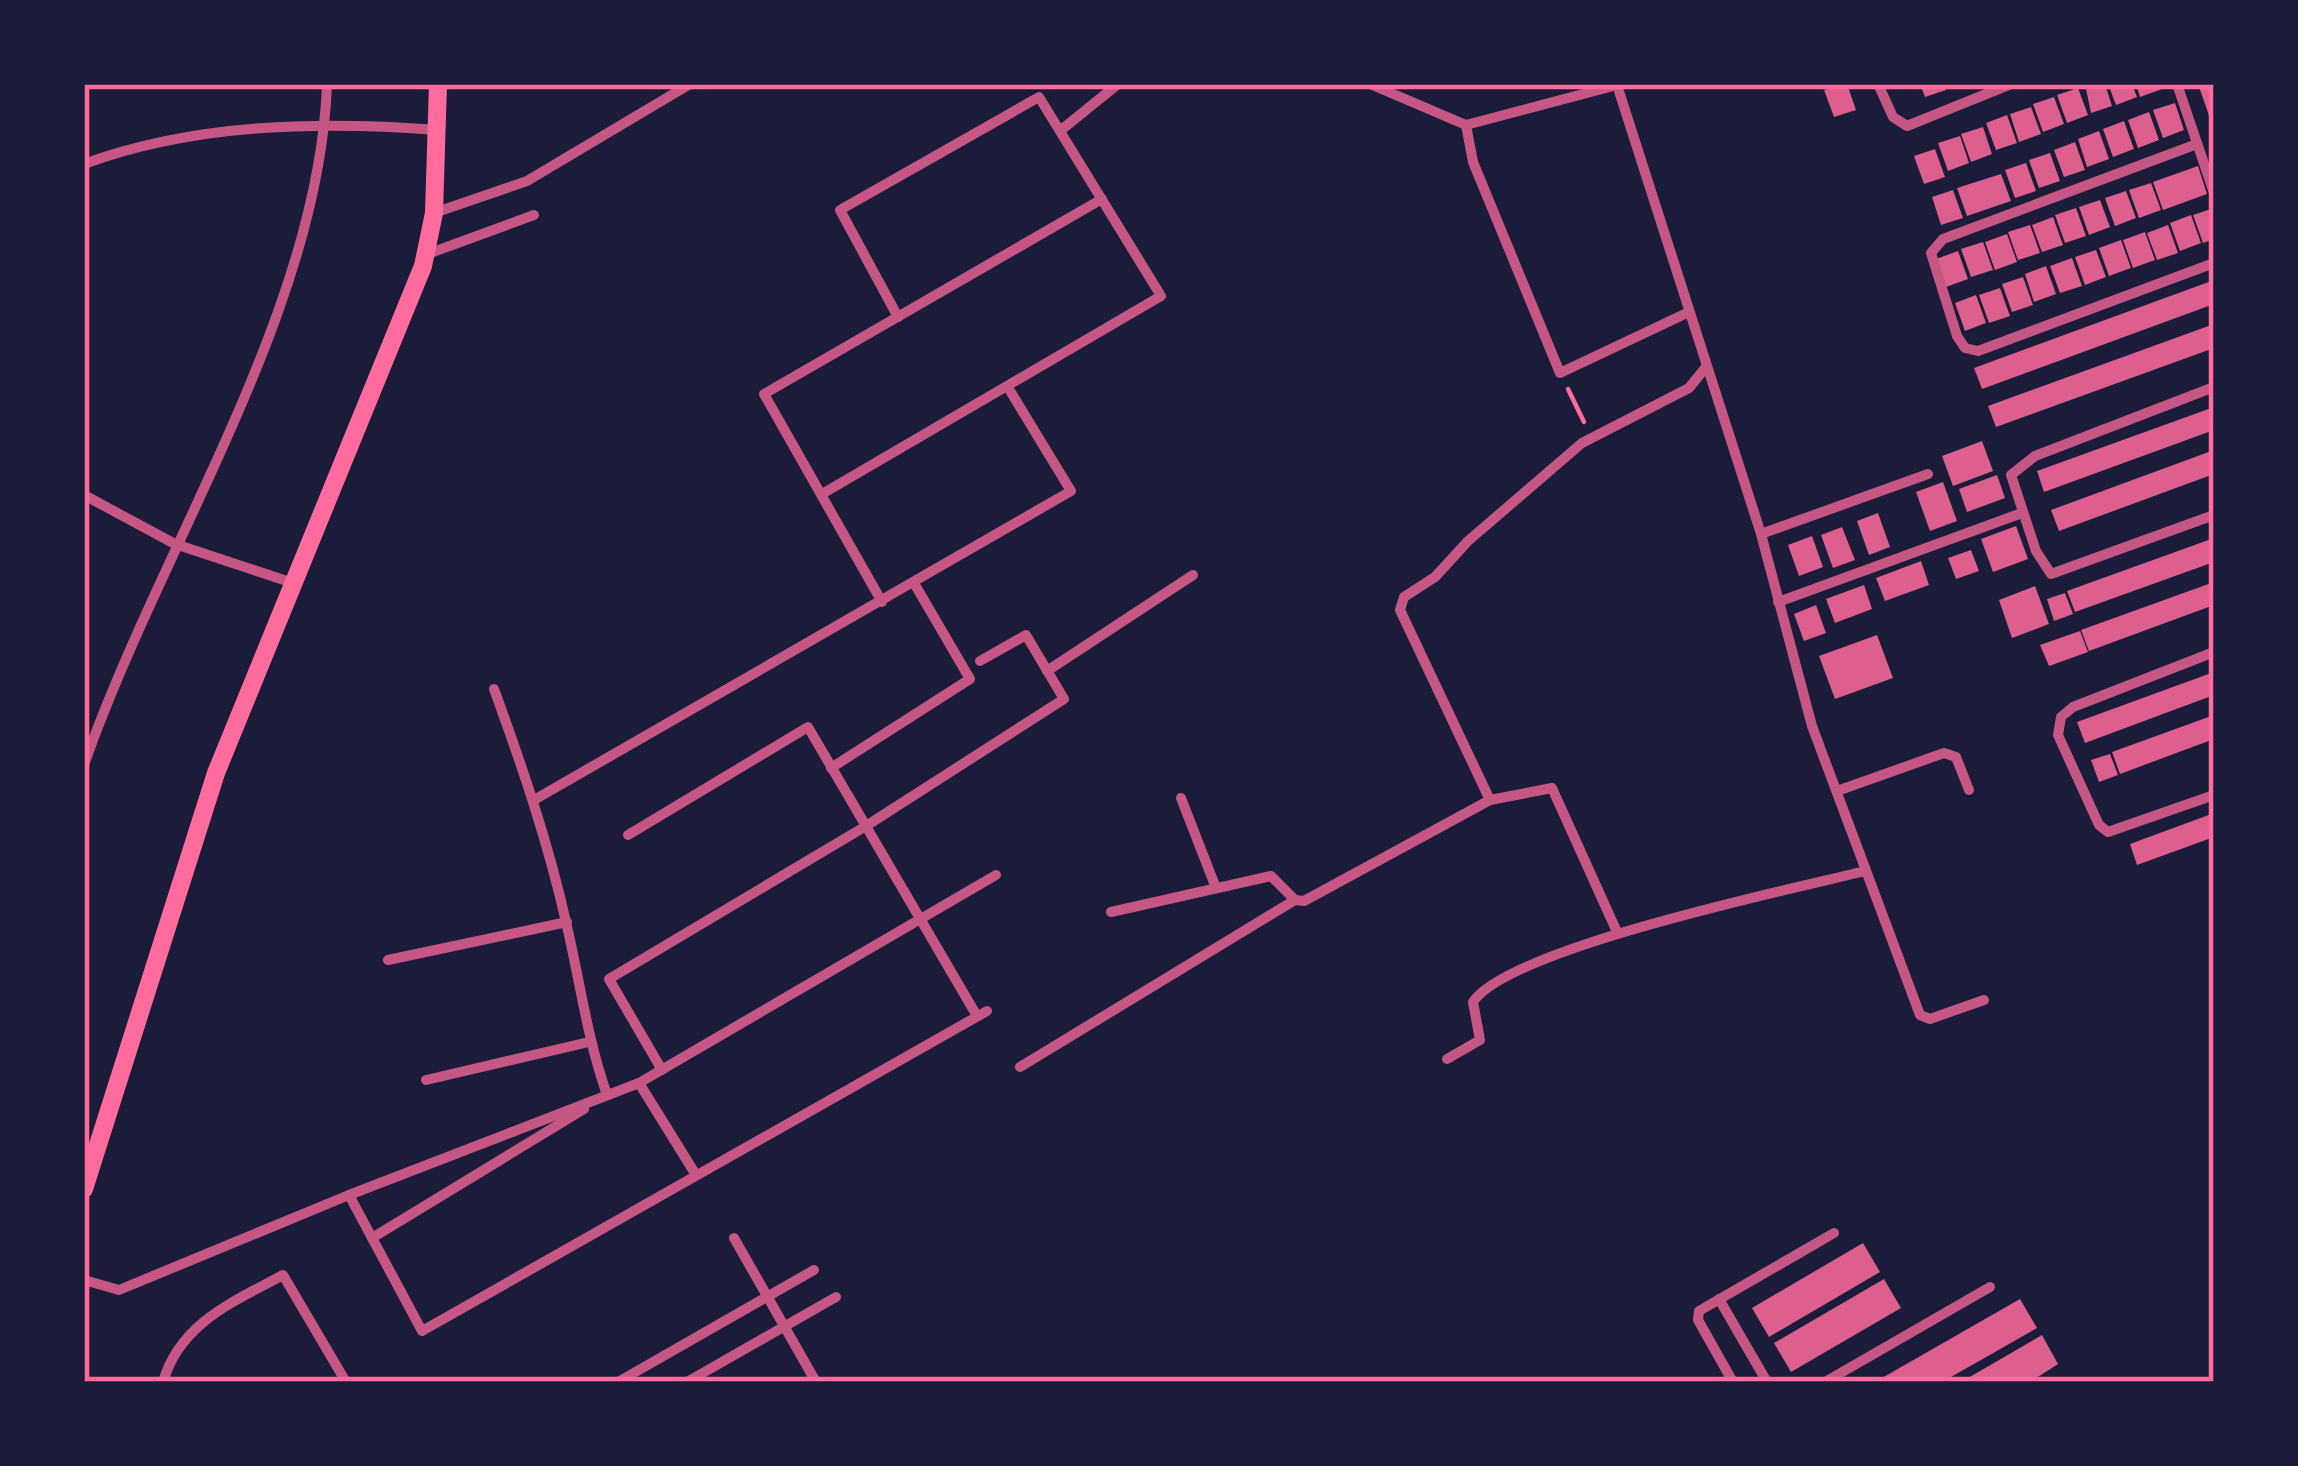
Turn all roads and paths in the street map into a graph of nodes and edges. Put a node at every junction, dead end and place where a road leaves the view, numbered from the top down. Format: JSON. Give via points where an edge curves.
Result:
{"nodes":[{"id":1,"x":327,"y":84,"type":"edge"},
{"id":2,"x":438,"y":84,"type":"edge"},
{"id":3,"x":690,"y":84,"type":"edge"},
{"id":4,"x":1118,"y":84,"type":"edge"},
{"id":5,"x":1370,"y":84,"type":"edge"},
{"id":6,"x":1878,"y":84,"type":"edge"},
{"id":7,"x":2011,"y":84,"type":"edge"},
{"id":8,"x":2177,"y":84,"type":"edge"},
{"id":9,"x":1619,"y":85,"type":"edge"},
{"id":10,"x":1466,"y":125,"type":"junction"},
{"id":11,"x":325,"y":128,"type":"junction"},
{"id":12,"x":439,"y":130,"type":"junction"},
{"id":13,"x":1060,"y":131,"type":"junction"},
{"id":14,"x":2197,"y":144,"type":"junction"},
{"id":15,"x":84,"y":164,"type":"edge"},
{"id":16,"x":2214,"y":193,"type":"edge"},
{"id":17,"x":1102,"y":200,"type":"junction"},
{"id":18,"x":434,"y":213,"type":"junction"},
{"id":19,"x":534,"y":215,"type":"dead end"},
{"id":20,"x":425,"y":255,"type":"junction"},
{"id":21,"x":2214,"y":263,"type":"edge"},
{"id":22,"x":1689,"y":312,"type":"junction"},
{"id":23,"x":898,"y":317,"type":"junction"},
{"id":24,"x":1706,"y":368,"type":"junction"},
{"id":25,"x":1560,"y":374,"type":"junction"},
{"id":26,"x":2214,"y":387,"type":"edge"},
{"id":27,"x":1009,"y":389,"type":"junction"},
{"id":28,"x":1582,"y":443,"type":"junction"},
{"id":29,"x":1928,"y":474,"type":"dead end"},
{"id":30,"x":821,"y":494,"type":"junction"},
{"id":31,"x":84,"y":495,"type":"edge"},
{"id":32,"x":2021,"y":513,"type":"junction"},
{"id":33,"x":2214,"y":515,"type":"edge"},
{"id":34,"x":1761,"y":534,"type":"junction"},
{"id":35,"x":175,"y":544,"type":"junction"},
{"id":36,"x":1193,"y":575,"type":"dead end"},
{"id":37,"x":293,"y":583,"type":"junction"},
{"id":38,"x":914,"y":583,"type":"junction"},
{"id":39,"x":882,"y":602,"type":"junction"},
{"id":40,"x":1778,"y":602,"type":"junction"},
{"id":41,"x":2214,"y":652,"type":"edge"},
{"id":42,"x":980,"y":661,"type":"dead end"},
{"id":43,"x":1047,"y":671,"type":"junction"},
{"id":44,"x":494,"y":689,"type":"dead end"},
{"id":45,"x":84,"y":765,"type":"edge"},
{"id":46,"x":831,"y":767,"type":"junction"},
{"id":47,"x":1970,"y":790,"type":"dead end"},
{"id":48,"x":1837,"y":791,"type":"junction"},
{"id":49,"x":2214,"y":795,"type":"edge"},
{"id":50,"x":1181,"y":798,"type":"dead end"},
{"id":51,"x":534,"y":800,"type":"junction"},
{"id":52,"x":1490,"y":800,"type":"junction"},
{"id":53,"x":866,"y":826,"type":"junction"},
{"id":54,"x":628,"y":835,"type":"dead end"},
{"id":55,"x":1865,"y":871,"type":"junction"},
{"id":56,"x":996,"y":875,"type":"dead end"},
{"id":57,"x":1216,"y":888,"type":"junction"},
{"id":58,"x":1294,"y":900,"type":"junction"},
{"id":59,"x":1111,"y":912,"type":"dead end"},
{"id":60,"x":921,"y":920,"type":"junction"},
{"id":61,"x":567,"y":922,"type":"junction"},
{"id":62,"x":1617,"y":932,"type":"junction"},
{"id":63,"x":388,"y":960,"type":"dead end"},
{"id":64,"x":1984,"y":1000,"type":"dead end"},
{"id":65,"x":589,"y":1042,"type":"junction"},
{"id":66,"x":1447,"y":1059,"type":"dead end"},
{"id":67,"x":1020,"y":1067,"type":"dead end"},
{"id":68,"x":662,"y":1070,"type":"junction"},
{"id":69,"x":426,"y":1080,"type":"dead end"},
{"id":70,"x":639,"y":1083,"type":"junction"},
{"id":71,"x":607,"y":1095,"type":"junction"},
{"id":72,"x":697,"y":1175,"type":"junction"},
{"id":73,"x":84,"y":1189,"type":"edge"},
{"id":74,"x":349,"y":1195,"type":"junction"},
{"id":75,"x":1834,"y":1233,"type":"dead end"},
{"id":76,"x":372,"y":1238,"type":"junction"},
{"id":77,"x":734,"y":1238,"type":"dead end"},
{"id":78,"x":814,"y":1270,"type":"dead end"},
{"id":79,"x":84,"y":1280,"type":"edge"},
{"id":80,"x":1990,"y":1287,"type":"dead end"},
{"id":81,"x":767,"y":1297,"type":"junction"},
{"id":82,"x":836,"y":1297,"type":"dead end"},
{"id":83,"x":1719,"y":1299,"type":"junction"},
{"id":84,"x":784,"y":1327,"type":"junction"},
{"id":85,"x":163,"y":1382,"type":"edge"},
{"id":86,"x":346,"y":1382,"type":"edge"},
{"id":87,"x":618,"y":1382,"type":"edge"},
{"id":88,"x":687,"y":1382,"type":"edge"},
{"id":89,"x":816,"y":1382,"type":"edge"},
{"id":90,"x":1733,"y":1382,"type":"edge"},
{"id":91,"x":1767,"y":1382,"type":"edge"},
{"id":92,"x":1825,"y":1382,"type":"edge"}],
"edges":[{"from":1,"to":11,"type":"street"},
{"from":2,"to":12,"type":"main road"},
{"from":3,"to":18,"type":"street","via":[[527,181]]},
{"from":4,"to":13,"type":"street"},
{"from":5,"to":10,"type":"street"},
{"from":6,"to":7,"type":"street","via":[[1893,117],[1907,125]]},
{"from":8,"to":14,"type":"street"},
{"from":9,"to":10,"type":"street"},
{"from":9,"to":22,"type":"street"},
{"from":10,"to":25,"type":"street","via":[[1481,188]]},
{"from":11,"to":12,"type":"street"},
{"from":11,"to":15,"type":"street","via":[[183,135]]},
{"from":11,"to":35,"type":"street","via":[[278,310]]},
{"from":12,"to":18,"type":"main road"},
{"from":13,"to":17,"type":"street"},
{"from":13,"to":23,"type":"street","via":[[1039,97],[840,210]]},
{"from":14,"to":16,"type":"street"},
{"from":14,"to":21,"type":"street","via":[[1943,239],[1931,253],[1957,336],[1978,351]]},
{"from":17,"to":23,"type":"street"},
{"from":17,"to":27,"type":"street","via":[[1161,296]]},
{"from":18,"to":20,"type":"main road"},
{"from":19,"to":20,"type":"street"},
{"from":20,"to":37,"type":"main road"},
{"from":22,"to":24,"type":"street"},
{"from":22,"to":25,"type":"street"},
{"from":23,"to":30,"type":"street","via":[[764,394]]},
{"from":24,"to":28,"type":"street","via":[[1689,388]]},
{"from":24,"to":34,"type":"street"},
{"from":25,"to":28,"type":"path","via":[[1588,432]]},
{"from":26,"to":32,"type":"street","via":[[2023,462],[2011,476]]},
{"from":27,"to":30,"type":"street"},
{"from":27,"to":38,"type":"street","via":[[1072,490]]},
{"from":28,"to":52,"type":"street","via":[[1400,605]]},
{"from":29,"to":34,"type":"street"},
{"from":30,"to":39,"type":"street"},
{"from":31,"to":35,"type":"street"},
{"from":32,"to":33,"type":"street","via":[[2041,562],[2056,574]]},
{"from":32,"to":40,"type":"street"},
{"from":34,"to":40,"type":"street"},
{"from":35,"to":37,"type":"street"},
{"from":35,"to":45,"type":"street"},
{"from":36,"to":43,"type":"street"},
{"from":37,"to":73,"type":"main road","via":[[216,773]]},
{"from":38,"to":39,"type":"street"},
{"from":38,"to":46,"type":"street","via":[[970,680]]},
{"from":39,"to":51,"type":"street"},
{"from":40,"to":48,"type":"street"},
{"from":41,"to":49,"type":"street","via":[[2073,707],[2058,735],[2108,832]]},
{"from":42,"to":43,"type":"street","via":[[1026,634]]},
{"from":43,"to":53,"type":"street","via":[[1064,699]]},
{"from":44,"to":51,"type":"street"},
{"from":46,"to":53,"type":"street"},
{"from":46,"to":54,"type":"street","via":[[808,727]]},
{"from":47,"to":48,"type":"street","via":[[1956,757],[1943,753]]},
{"from":48,"to":55,"type":"street"},
{"from":50,"to":57,"type":"street"},
{"from":51,"to":61,"type":"street"},
{"from":52,"to":58,"type":"street"},
{"from":52,"to":62,"type":"street","via":[[1552,788]]},
{"from":53,"to":60,"type":"street"},
{"from":53,"to":68,"type":"street","via":[[609,979]]},
{"from":55,"to":62,"type":"street"},
{"from":55,"to":64,"type":"street","via":[[1924,1019]]},
{"from":56,"to":60,"type":"street"},
{"from":57,"to":58,"type":"street","via":[[1271,876]]},
{"from":57,"to":59,"type":"street"},
{"from":58,"to":67,"type":"street"},
{"from":60,"to":68,"type":"street"},
{"from":60,"to":72,"type":"street","via":[[982,1013]]},
{"from":61,"to":63,"type":"street"},
{"from":61,"to":65,"type":"street"},
{"from":62,"to":66,"type":"street","via":[[1480,991],[1473,1002],[1480,1040]]},
{"from":65,"to":69,"type":"street"},
{"from":65,"to":71,"type":"street"},
{"from":68,"to":70,"type":"street"},
{"from":70,"to":71,"type":"street"},
{"from":70,"to":72,"type":"street"},
{"from":71,"to":74,"type":"street"},
{"from":71,"to":76,"type":"street"},
{"from":72,"to":76,"type":"street","via":[[422,1331]]},
{"from":74,"to":76,"type":"street"},
{"from":74,"to":79,"type":"street","via":[[118,1290]]},
{"from":75,"to":83,"type":"street"},
{"from":77,"to":81,"type":"street"},
{"from":78,"to":81,"type":"street"},
{"from":80,"to":92,"type":"street"},
{"from":81,"to":84,"type":"street"},
{"from":81,"to":87,"type":"street"},
{"from":82,"to":84,"type":"street"},
{"from":83,"to":90,"type":"street","via":[[1697,1316]]},
{"from":83,"to":91,"type":"street"},
{"from":84,"to":88,"type":"street"},
{"from":84,"to":89,"type":"street"},
{"from":85,"to":86,"type":"street","via":[[170,1360],[205,1317],[283,1275]]}]}
